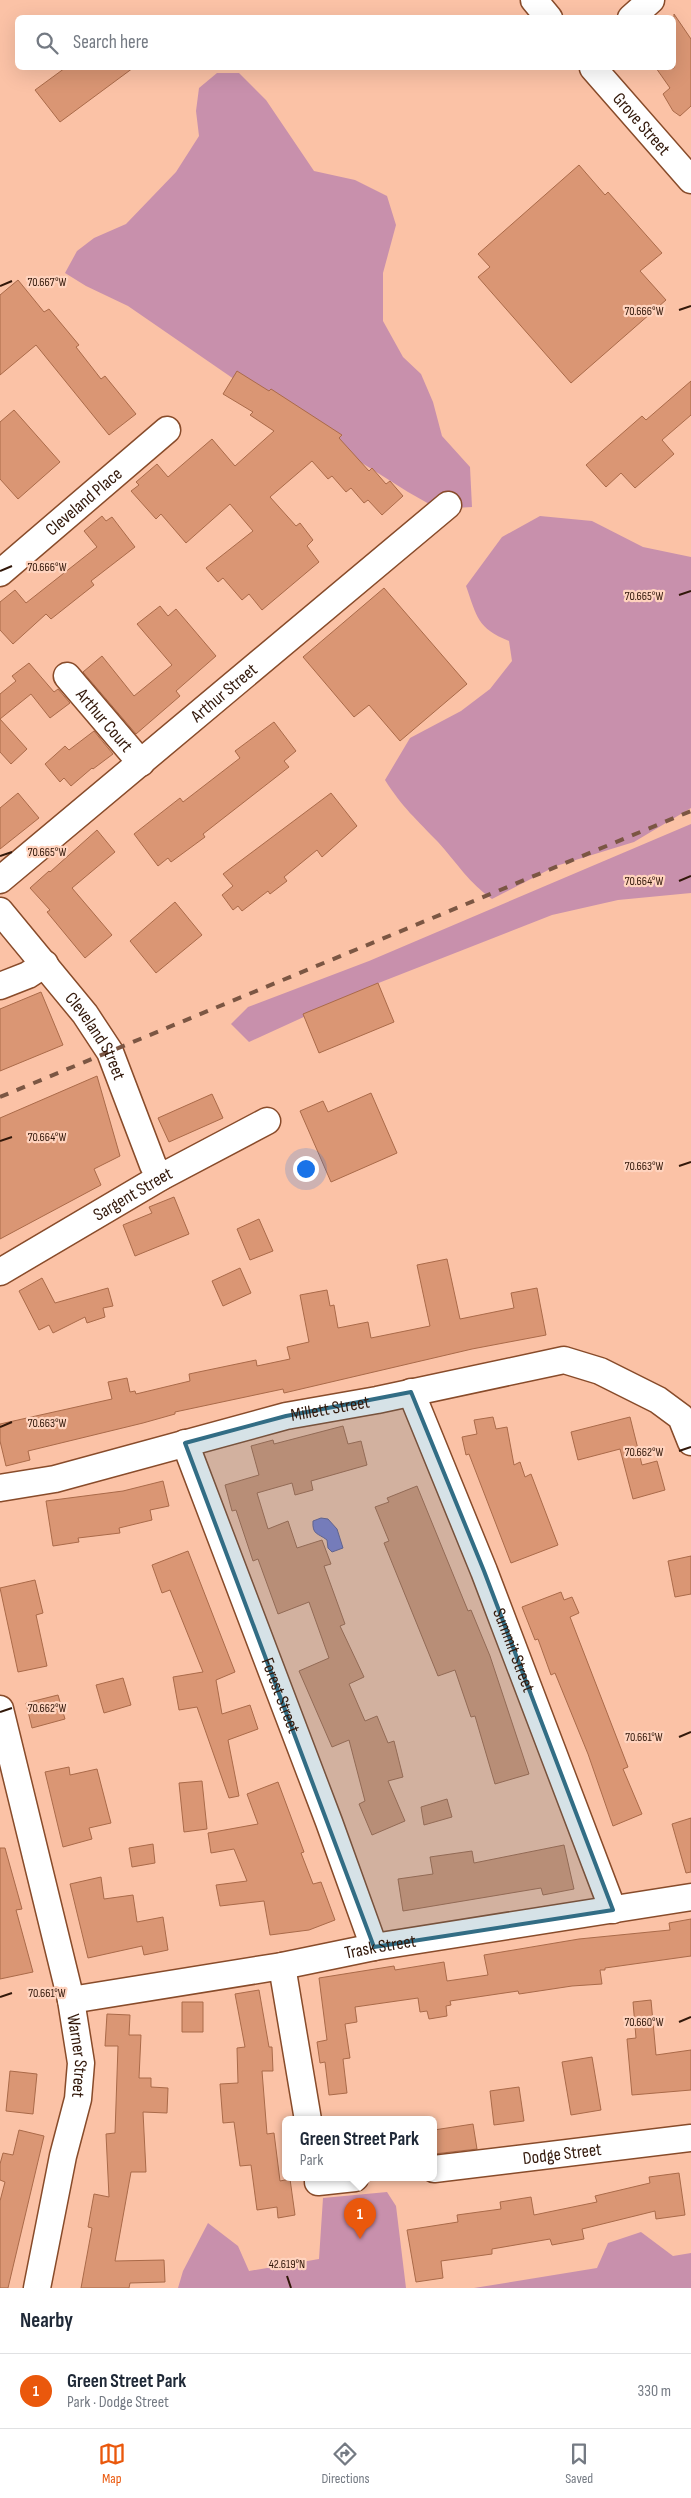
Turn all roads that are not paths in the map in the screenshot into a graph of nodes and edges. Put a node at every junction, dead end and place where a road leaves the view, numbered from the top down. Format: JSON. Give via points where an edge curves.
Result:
{"nodes":[{"id":1,"x":534,"y":0,"type":"edge"},
{"id":2,"x":652,"y":0,"type":"edge"},
{"id":3,"x":546,"y":15,"type":"edge"},
{"id":4,"x":634,"y":15,"type":"edge"},
{"id":5,"x":595,"y":70,"type":"edge"},
{"id":6,"x":686,"y":163,"type":"edge"},
{"id":7,"x":167,"y":430,"type":"dead end"},
{"id":8,"x":448,"y":505,"type":"dead end"},
{"id":9,"x":0,"y":573,"type":"edge"},
{"id":10,"x":67,"y":676,"type":"dead end"},
{"id":11,"x":141,"y":763,"type":"junction"},
{"id":12,"x":0,"y":880,"type":"edge"},
{"id":13,"x":0,"y":911,"type":"edge"},
{"id":14,"x":45,"y":964,"type":"junction"},
{"id":15,"x":0,"y":986,"type":"edge"},
{"id":16,"x":267,"y":1121,"type":"dead end"},
{"id":17,"x":161,"y":1177,"type":"junction"},
{"id":18,"x":0,"y":1272,"type":"edge"},
{"id":19,"x":411,"y":1392,"type":"junction"},
{"id":20,"x":658,"y":1400,"type":"junction"},
{"id":21,"x":691,"y":1404,"type":"edge"},
{"id":22,"x":691,"y":1442,"type":"edge"},
{"id":23,"x":186,"y":1443,"type":"junction"},
{"id":24,"x":0,"y":1488,"type":"edge"},
{"id":25,"x":0,"y":1709,"type":"edge"},
{"id":26,"x":691,"y":1897,"type":"edge"},
{"id":27,"x":613,"y":1910,"type":"junction"},
{"id":28,"x":374,"y":1948,"type":"junction"},
{"id":29,"x":282,"y":1966,"type":"junction"},
{"id":30,"x":71,"y":2000,"type":"junction"},
{"id":31,"x":307,"y":2116,"type":"edge"},
{"id":32,"x":691,"y":2138,"type":"edge"},
{"id":33,"x":437,"y":2168,"type":"edge"},
{"id":34,"x":37,"y":2288,"type":"edge"}],
"edges":[{"from":1,"to":3,"type":"street"},
{"from":2,"to":4,"type":"street"},
{"from":5,"to":6,"type":"street","name":"Grove Street"},
{"from":7,"to":9,"type":"street","name":"Cleveland Place"},
{"from":8,"to":11,"type":"street","name":"Arthur Street"},
{"from":10,"to":11,"type":"street","name":"Arthur Court"},
{"from":11,"to":12,"type":"street","name":"Arthur Street"},
{"from":13,"to":14,"type":"street","name":"Cleveland Street"},
{"from":14,"to":15,"type":"street"},
{"from":14,"to":17,"type":"street","name":"Cleveland Street","via":[[110,1052],[153,1165]]},
{"from":16,"to":17,"type":"street","name":"Sargent Street"},
{"from":17,"to":18,"type":"street","name":"Sargent Street"},
{"from":19,"to":20,"type":"street","name":"Millett Street","via":[[564,1360],[600,1371]]},
{"from":19,"to":23,"type":"street","name":"Millett Street","via":[[286,1416]]},
{"from":19,"to":27,"type":"street","name":"Summit Street","via":[[484,1571]]},
{"from":20,"to":21,"type":"street"},
{"from":20,"to":22,"type":"street","via":[[681,1417]]},
{"from":23,"to":24,"type":"street","name":"Millett Street","via":[[55,1479]]},
{"from":23,"to":28,"type":"street","name":"Forest Street"},
{"from":25,"to":30,"type":"street","name":"Warner Street"},
{"from":26,"to":27,"type":"street","name":"Trask Street"},
{"from":27,"to":28,"type":"street","name":"Trask Street"},
{"from":28,"to":29,"type":"street","name":"Trask Street"},
{"from":29,"to":30,"type":"street","name":"Trask Street"},
{"from":29,"to":31,"type":"street"},
{"from":30,"to":34,"type":"street","name":"Warner Street","via":[[81,2063],[78,2099],[63,2156]]},
{"from":32,"to":33,"type":"street","name":"Dodge Street"}]}
